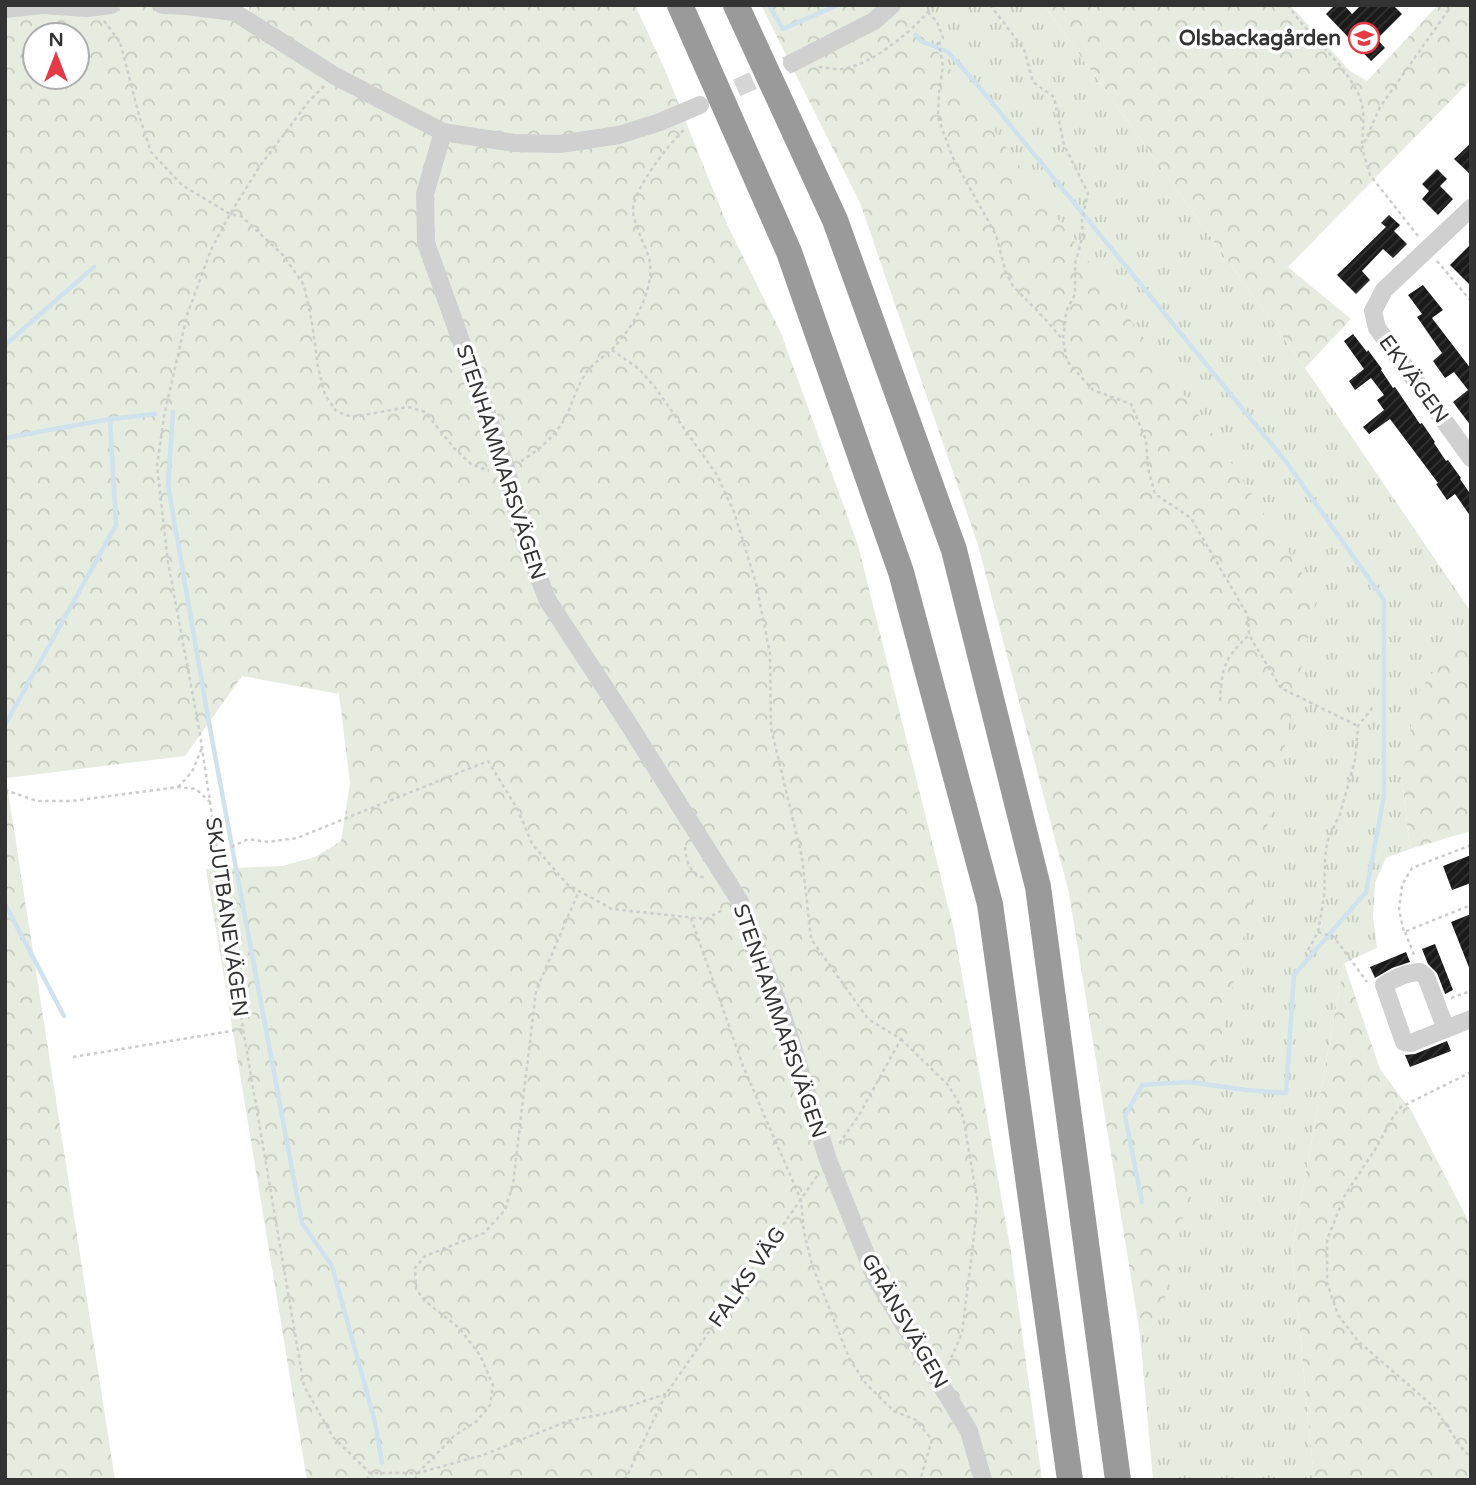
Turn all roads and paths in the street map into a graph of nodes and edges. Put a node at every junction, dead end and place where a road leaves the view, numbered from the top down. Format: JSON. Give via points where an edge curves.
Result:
{"nodes":[{"id":1,"x":111,"y":5,"type":"edge"},
{"id":2,"x":162,"y":5,"type":"edge"},
{"id":3,"x":680,"y":5,"type":"edge"},
{"id":4,"x":736,"y":5,"type":"edge"},
{"id":5,"x":892,"y":5,"type":"edge"},
{"id":6,"x":933,"y":5,"type":"edge"},
{"id":7,"x":990,"y":5,"type":"edge"},
{"id":8,"x":1288,"y":5,"type":"edge"},
{"id":9,"x":1452,"y":5,"type":"edge"},
{"id":10,"x":87,"y":8,"type":"junction"},
{"id":11,"x":5,"y":9,"type":"edge"},
{"id":12,"x":928,"y":12,"type":"junction"},
{"id":13,"x":800,"y":66,"type":"joint"},
{"id":14,"x":335,"y":76,"type":"junction"},
{"id":15,"x":700,"y":105,"type":"tunnel mouth"},
{"id":16,"x":684,"y":130,"type":"dead end"},
{"id":17,"x":443,"y":132,"type":"junction"},
{"id":18,"x":1362,"y":148,"type":"junction"},
{"id":19,"x":1471,"y":208,"type":"edge"},
{"id":20,"x":230,"y":214,"type":"junction"},
{"id":21,"x":1428,"y":250,"type":"junction"},
{"id":22,"x":1471,"y":301,"type":"edge"},
{"id":23,"x":1063,"y":340,"type":"junction"},
{"id":24,"x":612,"y":350,"type":"junction"},
{"id":25,"x":1471,"y":458,"type":"edge"},
{"id":26,"x":505,"y":464,"type":"junction"},
{"id":27,"x":1250,"y":635,"type":"junction"},
{"id":28,"x":1220,"y":701,"type":"dead end"},
{"id":29,"x":1373,"y":707,"type":"dead end"},
{"id":30,"x":1358,"y":726,"type":"junction"},
{"id":31,"x":202,"y":747,"type":"junction"},
{"id":32,"x":178,"y":787,"type":"junction"},
{"id":33,"x":5,"y":790,"type":"edge"},
{"id":34,"x":210,"y":802,"type":"junction"},
{"id":35,"x":1471,"y":845,"type":"edge"},
{"id":36,"x":218,"y":853,"type":"junction"},
{"id":37,"x":579,"y":891,"type":"junction"},
{"id":38,"x":739,"y":900,"type":"junction"},
{"id":39,"x":1471,"y":905,"type":"edge"},
{"id":40,"x":691,"y":918,"type":"junction"},
{"id":41,"x":1404,"y":932,"type":"junction"},
{"id":42,"x":1318,"y":933,"type":"junction"},
{"id":43,"x":1308,"y":950,"type":"dead end"},
{"id":44,"x":1420,"y":972,"type":"junction"},
{"id":45,"x":1384,"y":985,"type":"junction"},
{"id":46,"x":1471,"y":990,"type":"edge"},
{"id":47,"x":1436,"y":1004,"type":"junction"},
{"id":48,"x":1471,"y":1019,"type":"edge"},
{"id":49,"x":243,"y":1029,"type":"junction"},
{"id":50,"x":1446,"y":1029,"type":"junction"},
{"id":51,"x":901,"y":1039,"type":"junction"},
{"id":52,"x":73,"y":1056,"type":"dead end"},
{"id":53,"x":1471,"y":1072,"type":"edge"},
{"id":54,"x":828,"y":1160,"type":"junction"},
{"id":55,"x":801,"y":1200,"type":"junction"},
{"id":56,"x":947,"y":1370,"type":"dead end"},
{"id":57,"x":666,"y":1394,"type":"junction"},
{"id":58,"x":1471,"y":1458,"type":"edge"},
{"id":59,"x":370,"y":1473,"type":"junction"},
{"id":60,"x":418,"y":1473,"type":"junction"},
{"id":61,"x":367,"y":1480,"type":"edge"},
{"id":62,"x":415,"y":1480,"type":"edge"},
{"id":63,"x":625,"y":1480,"type":"edge"},
{"id":64,"x":920,"y":1480,"type":"edge"},
{"id":65,"x":983,"y":1480,"type":"edge"},
{"id":66,"x":1070,"y":1480,"type":"edge"},
{"id":67,"x":1118,"y":1480,"type":"edge"}],
"edges":[{"from":1,"to":10,"type":"street"},
{"from":2,"to":14,"type":"street","via":[[233,12]]},
{"from":3,"to":66,"type":"highway","via":[[789,252],[901,572],[987,891]]},
{"from":4,"to":67,"type":"highway","via":[[835,220],[954,550],[1038,887]]},
{"from":5,"to":13,"type":"street"},
{"from":6,"to":12,"type":"path"},
{"from":7,"to":23,"type":"path","via":[[1024,49],[1033,82],[1054,97],[1064,145],[1088,193],[1075,264],[1075,293],[1066,312]]},
{"from":8,"to":18,"type":"path","via":[[1358,92],[1364,117]]},
{"from":9,"to":18,"type":"path","via":[[1380,107]]},
{"from":10,"to":11,"type":"street","via":[[43,5]]},
{"from":10,"to":20,"type":"path","via":[[120,42],[152,152],[182,185]]},
{"from":12,"to":13,"type":"path","via":[[904,36],[865,62],[841,69]]},
{"from":12,"to":23,"type":"path","via":[[943,38],[939,44],[943,66],[938,117],[952,156],[996,234],[1013,286]]},
{"from":14,"to":17,"type":"street"},
{"from":14,"to":20,"type":"path","name":"SKJUTBANEVÄGEN","via":[[309,101]]},
{"from":15,"to":17,"type":"street","via":[[619,135],[560,144],[514,143]]},
{"from":16,"to":24,"type":"path","via":[[637,194],[633,210],[649,254],[650,275],[633,323]]},
{"from":17,"to":26,"type":"street","name":"STENHAMMARSVÄGEN","via":[[425,194],[426,243]]},
{"from":18,"to":21,"type":"path","via":[[1370,175]]},
{"from":19,"to":21,"type":"street","name":"EKVÄGEN"},
{"from":20,"to":26,"type":"path","via":[[242,216],[283,254],[304,285],[325,395],[337,412],[353,417],[408,407],[425,412],[471,464],[493,472]]},
{"from":20,"to":31,"type":"path","name":"SKJUTBANEVÄGEN","via":[[211,250],[187,316],[164,416],[158,466],[168,562]]},
{"from":21,"to":22,"type":"path"},
{"from":21,"to":25,"type":"street","name":"EKVÄGEN","via":[[1384,290],[1373,311],[1377,328]]},
{"from":23,"to":27,"type":"path","via":[[1067,361],[1093,390],[1131,404],[1146,440],[1155,494],[1191,517],[1248,616]]},
{"from":24,"to":26,"type":"path","via":[[588,370],[565,418],[547,442],[523,460]]},
{"from":24,"to":51,"type":"path","via":[[654,386],[716,475],[734,512],[756,583],[770,654],[771,728],[802,857],[811,939],[868,1019]]},
{"from":26,"to":38,"type":"street","name":"STENHAMMARSVÄGEN","via":[[523,537],[548,601]]},
{"from":27,"to":28,"type":"path","via":[[1231,653],[1222,675]]},
{"from":27,"to":30,"type":"path","via":[[1281,688]]},
{"from":29,"to":30,"type":"path"},
{"from":30,"to":42,"type":"path","via":[[1355,760],[1327,842]]},
{"from":31,"to":32,"type":"path","via":[[192,772]]},
{"from":31,"to":34,"type":"path","name":"SKJUTBANEVÄGEN"},
{"from":32,"to":33,"type":"path","via":[[72,801],[37,801]]},
{"from":32,"to":34,"type":"path","via":[[195,789]]},
{"from":34,"to":36,"type":"path","name":"SKJUTBANEVÄGEN"},
{"from":35,"to":41,"type":"path","via":[[1412,869],[1402,885],[1399,910]]},
{"from":36,"to":37,"type":"path","via":[[248,839],[297,838],[488,761],[533,844],[568,885]]},
{"from":36,"to":49,"type":"path","name":"SKJUTBANEVÄGEN"},
{"from":37,"to":40,"type":"path","via":[[612,909]]},
{"from":37,"to":60,"type":"path","via":[[537,991],[513,1184],[505,1210],[484,1233],[425,1256],[415,1268],[416,1289],[480,1354],[493,1385],[490,1405],[477,1421],[454,1436]]},
{"from":38,"to":40,"type":"path","via":[[706,919]]},
{"from":38,"to":54,"type":"street","name":"STENHAMMARSVÄGEN","via":[[783,1016]]},
{"from":39,"to":41,"type":"path"},
{"from":40,"to":55,"type":"path","via":[[743,1066]]},
{"from":41,"to":44,"type":"path"},
{"from":42,"to":43,"type":"path"},
{"from":42,"to":45,"type":"path","via":[[1335,937],[1366,982]]},
{"from":44,"to":45,"type":"street"},
{"from":44,"to":47,"type":"street"},
{"from":45,"to":50,"type":"street","via":[[1404,1042]]},
{"from":46,"to":47,"type":"path"},
{"from":47,"to":50,"type":"street"},
{"from":48,"to":50,"type":"street"},
{"from":49,"to":52,"type":"path"},
{"from":49,"to":59,"type":"path","name":"SKJUTBANEVÄGEN","via":[[304,1385],[333,1437]]},
{"from":51,"to":54,"type":"path","name":"FALKS VÄG"},
{"from":51,"to":56,"type":"path","via":[[948,1085],[960,1105],[977,1199],[961,1333]]},
{"from":53,"to":58,"type":"path","via":[[1401,1107],[1392,1117],[1345,1195],[1327,1240],[1327,1283],[1338,1315],[1358,1342],[1434,1407]]},
{"from":54,"to":55,"type":"path","name":"FALKS VÄG"},
{"from":54,"to":65,"type":"street","name":"GRÄNSVÄGEN","via":[[875,1277],[969,1431]]},
{"from":55,"to":57,"type":"path","name":"FALKS VÄG"},
{"from":55,"to":64,"type":"path","via":[[812,1265],[850,1360],[867,1385],[894,1411],[916,1420],[932,1440]]},
{"from":57,"to":60,"type":"path","via":[[568,1421],[483,1455]]},
{"from":57,"to":63,"type":"path","name":"FALKS VÄG"},
{"from":59,"to":60,"type":"path"},
{"from":59,"to":61,"type":"path"},
{"from":60,"to":62,"type":"path"}]}
